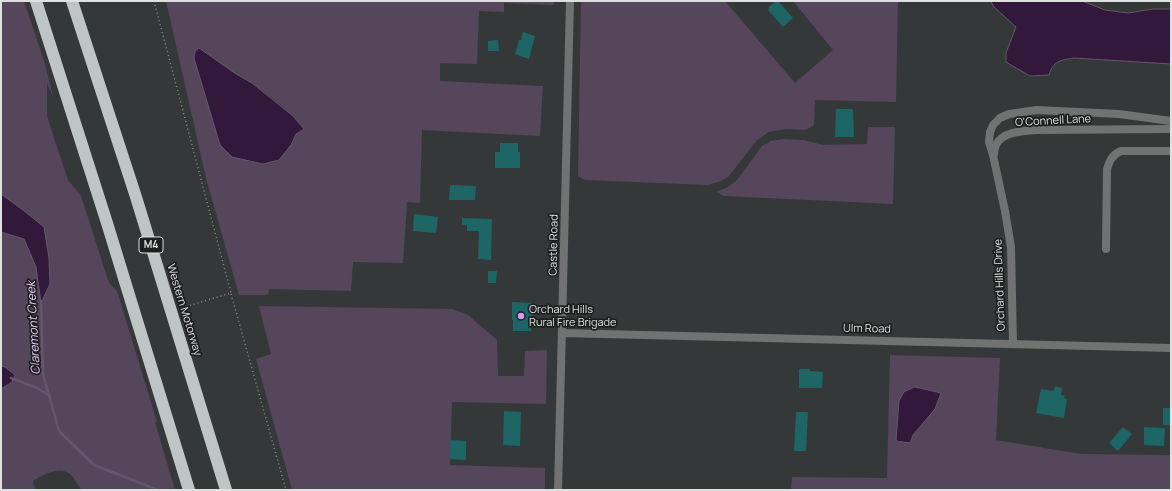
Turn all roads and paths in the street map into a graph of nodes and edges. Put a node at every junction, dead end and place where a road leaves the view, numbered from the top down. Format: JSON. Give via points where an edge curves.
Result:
{"nodes":[{"id":1,"x":36,"y":1,"type":"edge"},
{"id":2,"x":72,"y":1,"type":"edge"},
{"id":3,"x":154,"y":1,"type":"edge"},
{"id":4,"x":570,"y":1,"type":"edge"},
{"id":5,"x":1171,"y":121,"type":"edge"},
{"id":6,"x":1171,"y":129,"type":"edge"},
{"id":7,"x":1171,"y":151,"type":"edge"},
{"id":8,"x":993,"y":155,"type":"junction"},
{"id":9,"x":1106,"y":249,"type":"dead end"},
{"id":10,"x":231,"y":293,"type":"junction"},
{"id":11,"x":171,"y":311,"type":"junction"},
{"id":12,"x":562,"y":333,"type":"junction"},
{"id":13,"x":1013,"y":344,"type":"junction"},
{"id":14,"x":1171,"y":348,"type":"edge"},
{"id":15,"x":189,"y":490,"type":"edge"},
{"id":16,"x":226,"y":490,"type":"edge"},
{"id":17,"x":286,"y":490,"type":"edge"},
{"id":18,"x":558,"y":490,"type":"edge"}],
"edges":[{"from":1,"to":15,"type":"highway"},
{"from":2,"to":11,"type":"highway","name":"Western Motorway","number":"M4"},
{"from":3,"to":10,"type":"path"},
{"from":4,"to":12,"type":"street","name":"Castle Road"},
{"from":5,"to":8,"type":"street","name":"O'Connell Lane","via":[[1119,114],[1037,110],[1009,114],[1000,118],[990,132],[989,142]]},
{"from":6,"to":8,"type":"street","name":"O'Connell Lane","via":[[1018,132],[1002,138],[996,144]]},
{"from":7,"to":9,"type":"street","via":[[1121,151],[1113,155],[1109,161]]},
{"from":8,"to":13,"type":"street","name":"Orchard Hills Drive","via":[[1006,211],[1011,247]]},
{"from":10,"to":11,"type":"path"},
{"from":10,"to":17,"type":"path"},
{"from":11,"to":16,"type":"highway","name":"Western Motorway","number":"M4"},
{"from":12,"to":13,"type":"street","name":"Ulm Road"},
{"from":12,"to":18,"type":"street","name":"Castle Road"},
{"from":13,"to":14,"type":"street","name":"Ulm Road"}]}
